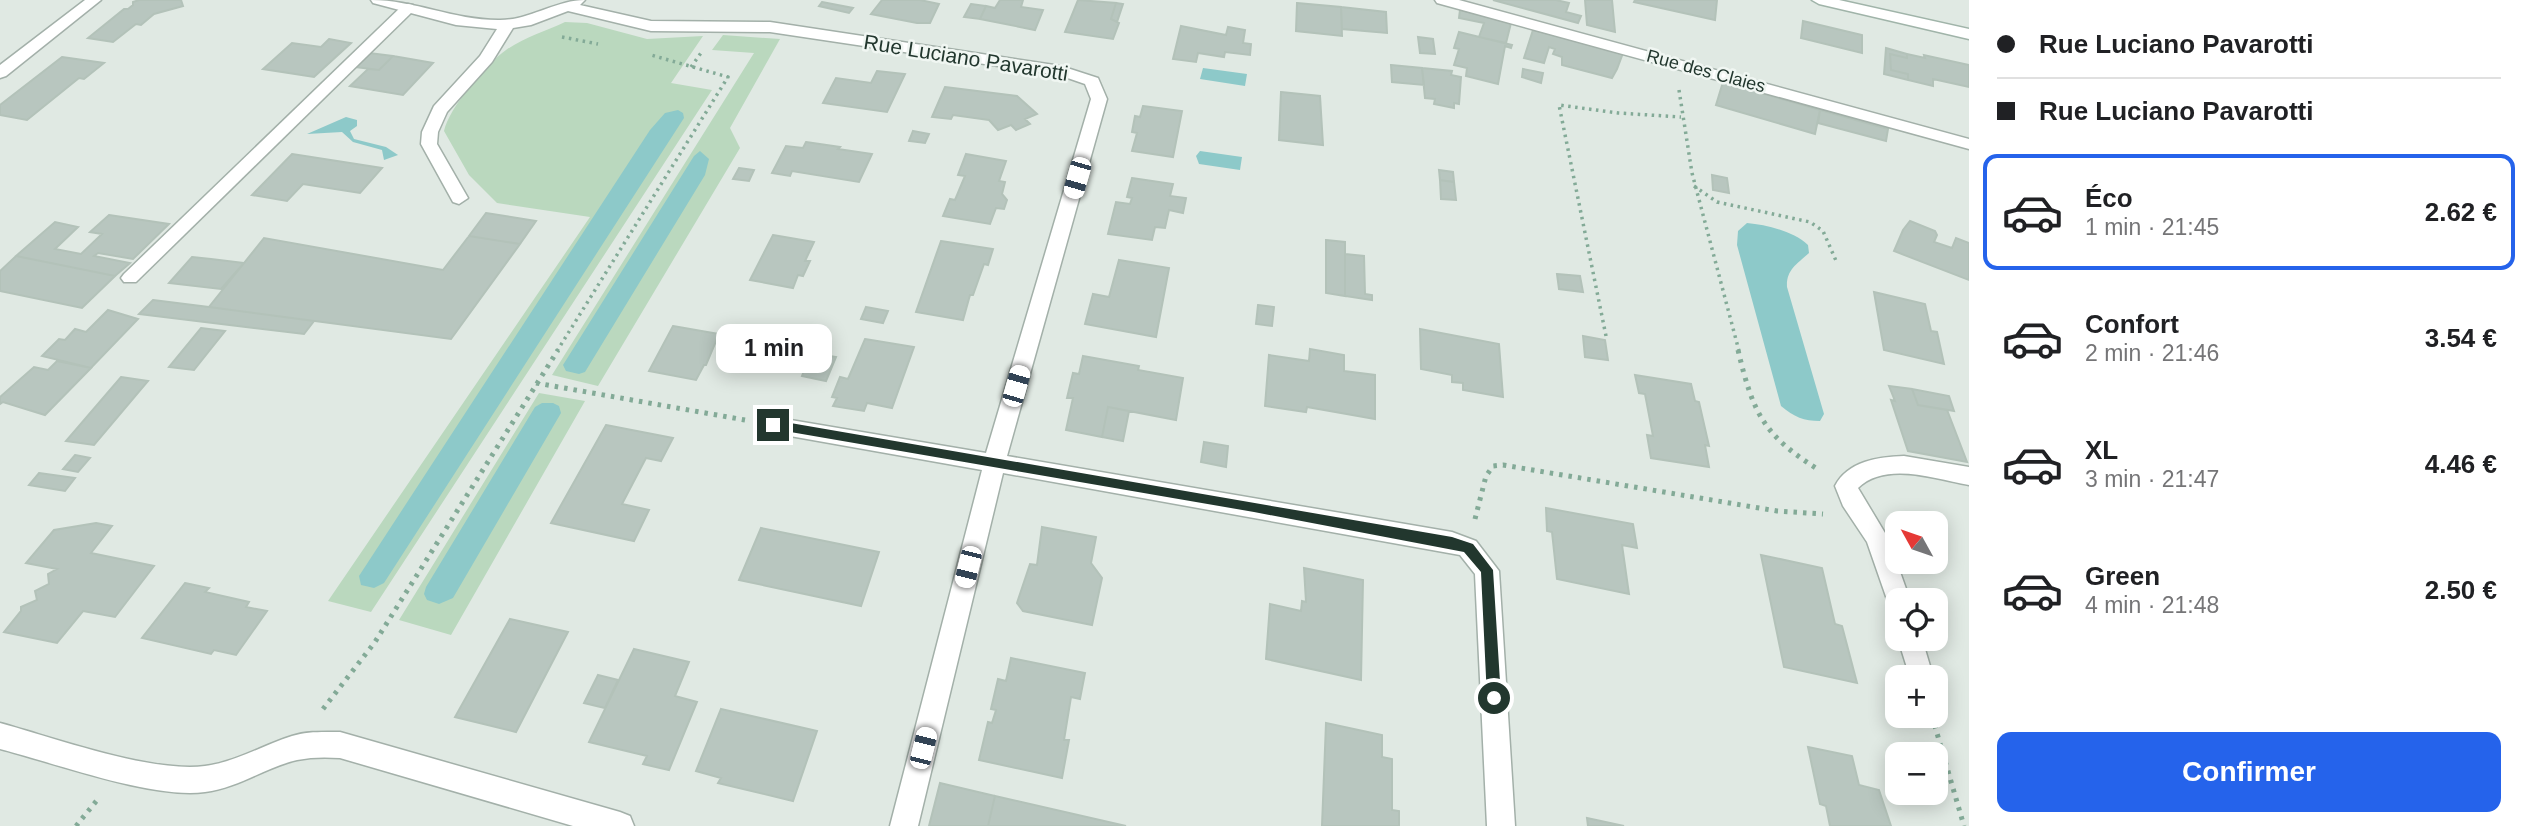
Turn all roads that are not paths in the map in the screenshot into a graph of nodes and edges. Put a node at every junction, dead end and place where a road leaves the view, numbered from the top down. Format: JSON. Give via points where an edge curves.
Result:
{"nodes":[{"id":1,"x":94,"y":0,"type":"edge"},
{"id":2,"x":378,"y":0,"type":"edge"},
{"id":3,"x":1442,"y":0,"type":"edge"},
{"id":4,"x":1819,"y":0,"type":"edge"},
{"id":5,"x":573,"y":3,"type":"edge"},
{"id":6,"x":408,"y":8,"type":"junction"},
{"id":7,"x":506,"y":27,"type":"junction"},
{"id":8,"x":1969,"y":34,"type":"edge"},
{"id":9,"x":0,"y":73,"type":"edge"},
{"id":10,"x":1969,"y":144,"type":"edge"},
{"id":11,"x":459,"y":198,"type":"dead end"},
{"id":12,"x":130,"y":278,"type":"dead end"},
{"id":13,"x":773,"y":425,"type":"road end"},
{"id":14,"x":994,"y":464,"type":"junction"},
{"id":15,"x":1969,"y":476,"type":"edge"},
{"id":16,"x":1894,"y":588,"type":"edge"},
{"id":17,"x":0,"y":736,"type":"edge"},
{"id":18,"x":620,"y":826,"type":"edge"},
{"id":19,"x":904,"y":826,"type":"edge"},
{"id":20,"x":1501,"y":826,"type":"edge"}],
"edges":[{"from":1,"to":9,"type":"street"},
{"from":2,"to":6,"type":"street"},
{"from":3,"to":10,"type":"street","name":"Rue des Claies"},
{"from":4,"to":8,"type":"street"},
{"from":5,"to":7,"type":"street","via":[[531,22]]},
{"from":5,"to":14,"type":"street","name":"Rue Luciano Pavarotti","via":[[651,26],[770,27],[1061,71],[1092,81],[1100,99]]},
{"from":6,"to":7,"type":"street","via":[[466,23]]},
{"from":6,"to":12,"type":"lane"},
{"from":7,"to":11,"type":"street","via":[[486,59],[440,110],[429,132],[429,144]]},
{"from":13,"to":14,"type":"street"},
{"from":14,"to":19,"type":"street","name":"Rue Luciano Pavarotti"},
{"from":14,"to":20,"type":"street","via":[[1468,548],[1487,570]]},
{"from":15,"to":16,"type":"street","via":[[1905,465],[1865,469],[1846,486],[1877,538]]},
{"from":17,"to":18,"type":"street","via":[[157,778],[205,779],[293,748],[340,745]]}]}
